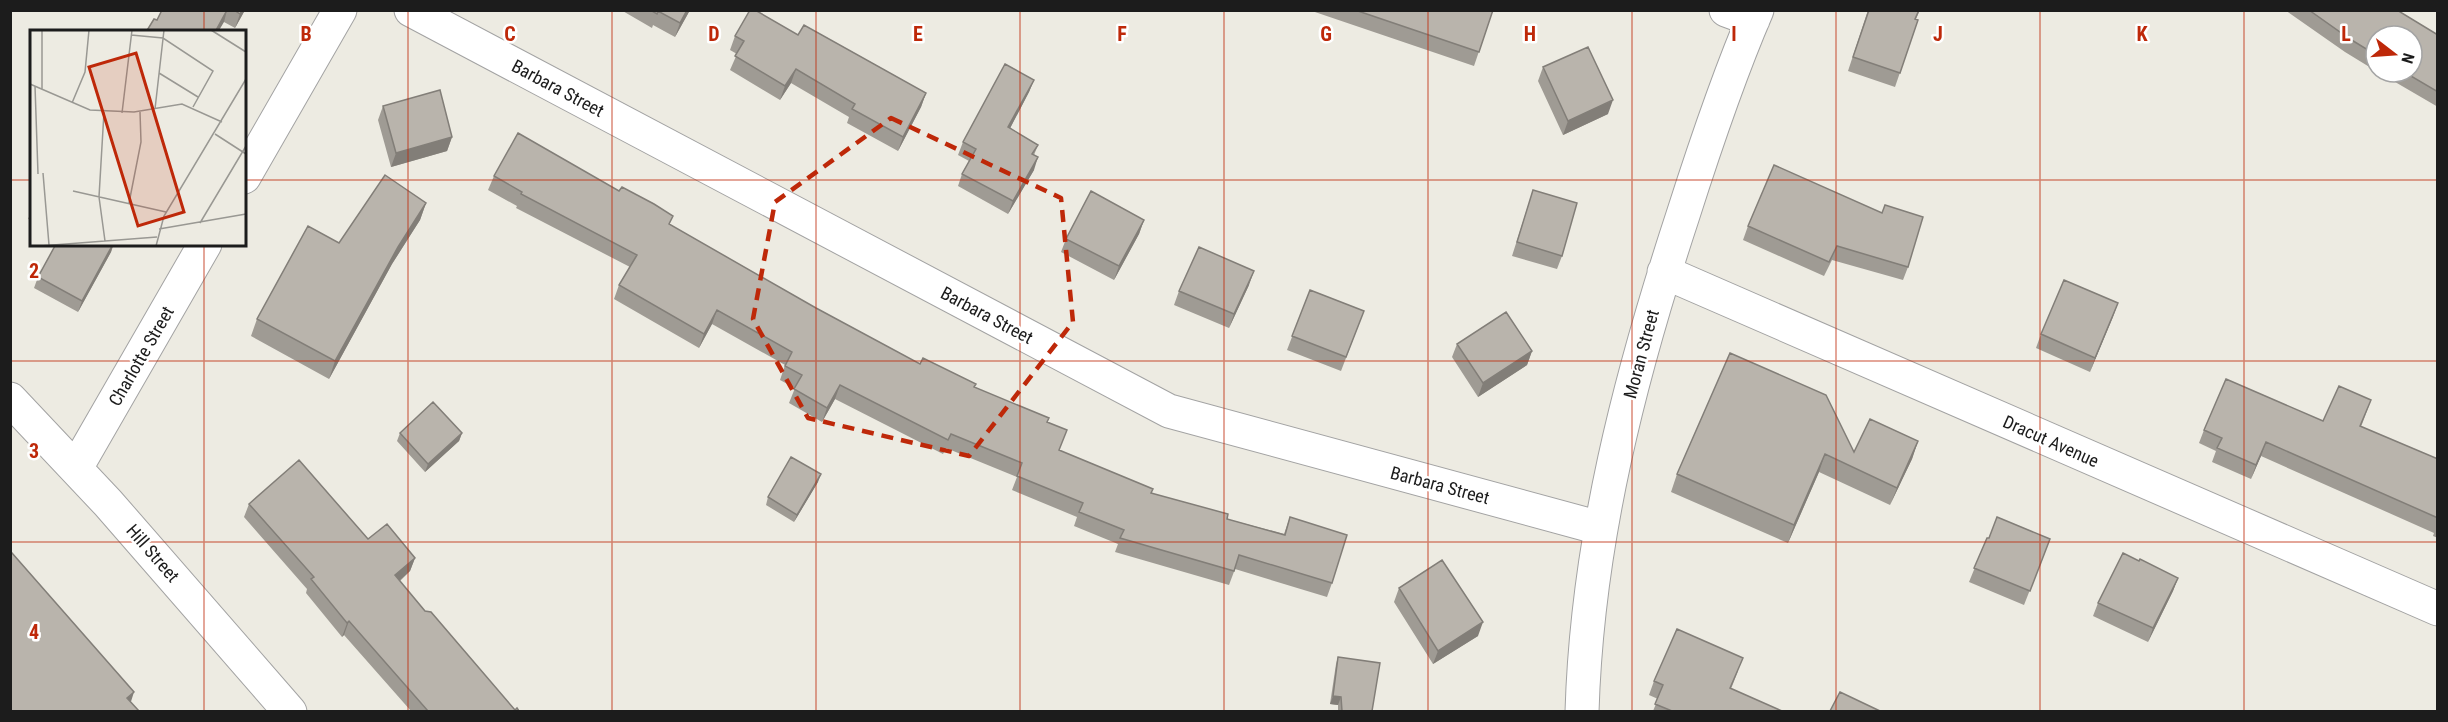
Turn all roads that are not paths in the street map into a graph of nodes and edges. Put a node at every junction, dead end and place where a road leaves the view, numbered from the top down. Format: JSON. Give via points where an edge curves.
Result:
{"nodes":[{"id":1,"x":340,"y":10,"type":"edge"},
{"id":2,"x":411,"y":10,"type":"edge"},
{"id":3,"x":1745,"y":14,"type":"edge"},
{"id":4,"x":246,"y":174,"type":"edge"},
{"id":5,"x":204,"y":246,"type":"edge"},
{"id":6,"x":1664,"y":272,"type":"junction"},
{"id":7,"x":10,"y":399,"type":"edge"},
{"id":8,"x":76,"y":468,"type":"junction"},
{"id":9,"x":1600,"y":528,"type":"junction"},
{"id":10,"x":2438,"y":609,"type":"edge"},
{"id":11,"x":290,"y":711,"type":"edge"},
{"id":12,"x":1582,"y":711,"type":"edge"}],
"edges":[{"from":1,"to":4,"type":"street"},
{"from":2,"to":9,"type":"street","name":"Barbara Street","via":[[1169,411]]},
{"from":3,"to":6,"type":"street","name":"Moran Street","via":[[1721,101]]},
{"from":5,"to":8,"type":"street","name":"Charlotte Street"},
{"from":6,"to":9,"type":"street","name":"Moran Street","via":[[1617,445]]},
{"from":6,"to":10,"type":"street","name":"Dracut Avenue"},
{"from":7,"to":8,"type":"street","name":"Hill Street"},
{"from":8,"to":11,"type":"street","name":"Hill Street"},
{"from":9,"to":12,"type":"street","name":"Moran Street","via":[[1586,631]]}]}
